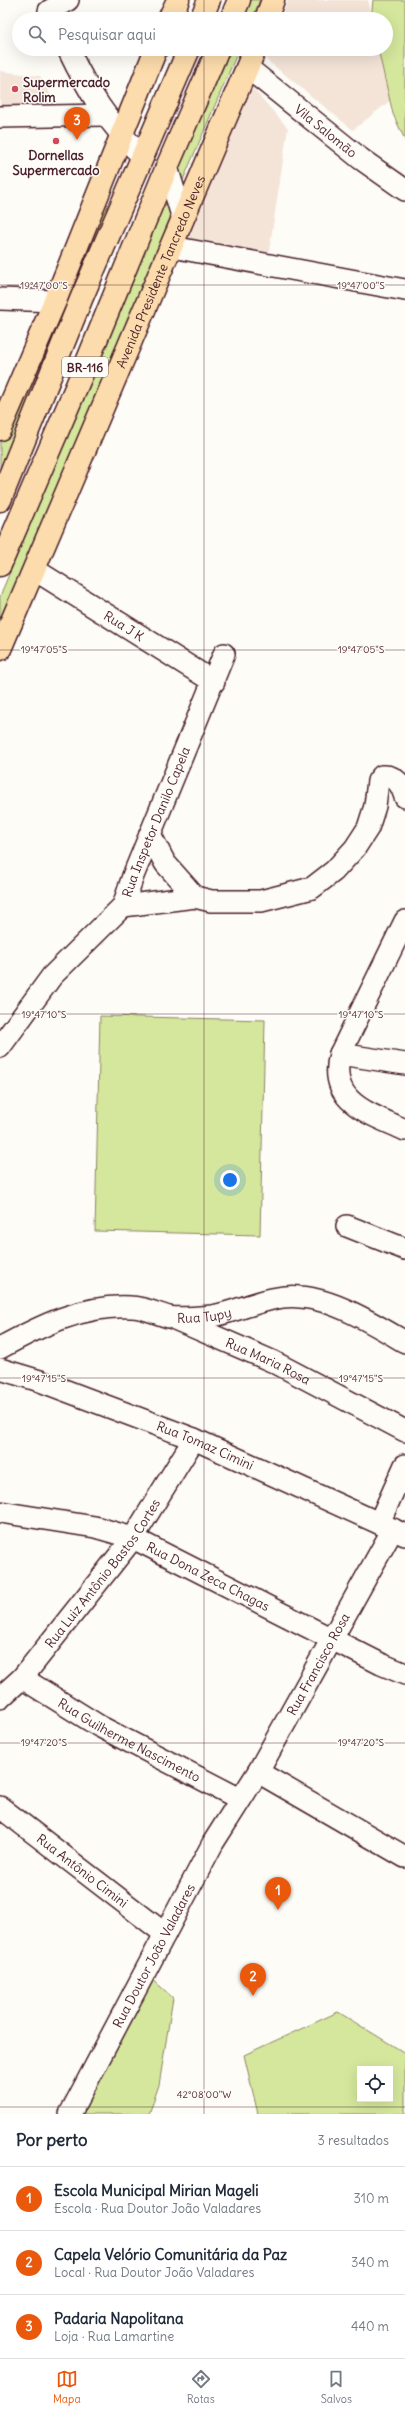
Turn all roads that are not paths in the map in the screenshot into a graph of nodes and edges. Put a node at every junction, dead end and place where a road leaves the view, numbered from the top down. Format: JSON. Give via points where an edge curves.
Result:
{"nodes":[{"id":1,"x":68,"y":0,"type":"edge"},
{"id":2,"x":178,"y":0,"type":"edge"},
{"id":3,"x":209,"y":0,"type":"edge"},
{"id":4,"x":239,"y":0,"type":"edge"},
{"id":5,"x":273,"y":0,"type":"edge"},
{"id":6,"x":49,"y":10,"type":"edge"},
{"id":7,"x":172,"y":12,"type":"edge"},
{"id":8,"x":204,"y":12,"type":"edge"},
{"id":9,"x":234,"y":12,"type":"edge"},
{"id":10,"x":269,"y":12,"type":"edge"},
{"id":11,"x":71,"y":56,"type":"edge"},
{"id":12,"x":153,"y":56,"type":"edge"},
{"id":13,"x":186,"y":56,"type":"edge"},
{"id":14,"x":215,"y":56,"type":"edge"},
{"id":15,"x":252,"y":59,"type":"edge"},
{"id":16,"x":104,"y":115,"type":"junction"},
{"id":17,"x":0,"y":117,"type":"edge"},
{"id":18,"x":121,"y":136,"type":"junction"},
{"id":19,"x":142,"y":156,"type":"junction"},
{"id":20,"x":166,"y":167,"type":"junction"},
{"id":21,"x":405,"y":190,"type":"edge"},
{"id":22,"x":183,"y":219,"type":"junction"},
{"id":23,"x":172,"y":247,"type":"junction"},
{"id":24,"x":405,"y":290,"type":"edge"},
{"id":25,"x":0,"y":299,"type":"edge"},
{"id":26,"x":55,"y":301,"type":"junction"},
{"id":27,"x":0,"y":429,"type":"edge"},
{"id":28,"x":0,"y":500,"type":"edge"},
{"id":29,"x":0,"y":565,"type":"edge"},
{"id":30,"x":35,"y":570,"type":"junction"},
{"id":31,"x":0,"y":649,"type":"edge"},
{"id":32,"x":224,"y":654,"type":"dead end"},
{"id":33,"x":214,"y":682,"type":"junction"},
{"id":34,"x":405,"y":797,"type":"edge"},
{"id":35,"x":150,"y":834,"type":"junction"},
{"id":36,"x":195,"y":897,"type":"junction"},
{"id":37,"x":123,"y":906,"type":"junction"},
{"id":38,"x":405,"y":921,"type":"edge"},
{"id":39,"x":0,"y":1047,"type":"edge"},
{"id":40,"x":340,"y":1054,"type":"junction"},
{"id":41,"x":405,"y":1064,"type":"edge"},
{"id":42,"x":405,"y":1130,"type":"edge"},
{"id":43,"x":347,"y":1226,"type":"dead end"},
{"id":44,"x":405,"y":1249,"type":"edge"},
{"id":45,"x":171,"y":1318,"type":"junction"},
{"id":46,"x":405,"y":1342,"type":"edge"},
{"id":47,"x":0,"y":1348,"type":"edge"},
{"id":48,"x":0,"y":1369,"type":"edge"},
{"id":49,"x":405,"y":1431,"type":"edge"},
{"id":50,"x":194,"y":1439,"type":"junction"},
{"id":51,"x":405,"y":1465,"type":"edge"},
{"id":52,"x":0,"y":1512,"type":"edge"},
{"id":53,"x":392,"y":1529,"type":"edge"},
{"id":54,"x":133,"y":1538,"type":"junction"},
{"id":55,"x":330,"y":1638,"type":"junction"},
{"id":56,"x":405,"y":1674,"type":"edge"},
{"id":57,"x":22,"y":1678,"type":"junction"},
{"id":58,"x":0,"y":1698,"type":"edge"},
{"id":59,"x":258,"y":1772,"type":"junction"},
{"id":60,"x":240,"y":1799,"type":"junction"},
{"id":61,"x":0,"y":1807,"type":"edge"},
{"id":62,"x":405,"y":1857,"type":"edge"},
{"id":63,"x":165,"y":1934,"type":"junction"},
{"id":64,"x":70,"y":2114,"type":"edge"}],
"edges":[{"from":1,"to":6,"type":"street"},
{"from":2,"to":7,"type":"main road"},
{"from":3,"to":8,"type":"main road"},
{"from":4,"to":9,"type":"main road"},
{"from":5,"to":10,"type":"main road"},
{"from":11,"to":16,"type":"street","via":[[85,85]]},
{"from":12,"to":18,"type":"main road"},
{"from":13,"to":19,"type":"main road","number":"BR-116"},
{"from":14,"to":20,"type":"main road","number":"BR-116"},
{"from":15,"to":21,"type":"street","name":"Vila Salomão","via":[[361,159]]},
{"from":15,"to":22,"type":"main road","name":"Avenida Presidente Tancredo Neves"},
{"from":16,"to":17,"type":"street"},
{"from":16,"to":18,"type":"street"},
{"from":18,"to":19,"type":"street"},
{"from":18,"to":26,"type":"main road"},
{"from":19,"to":28,"type":"main road","number":"BR-116"},
{"from":20,"to":22,"type":"street"},
{"from":20,"to":29,"type":"main road","number":"BR-116","via":[[87,362]]},
{"from":22,"to":23,"type":"main road","name":"Avenida Presidente Tancredo Neves"},
{"from":23,"to":24,"type":"street"},
{"from":23,"to":30,"type":"main road","name":"Avenida Presidente Tancredo Neves"},
{"from":25,"to":26,"type":"street"},
{"from":26,"to":27,"type":"main road"},
{"from":30,"to":31,"type":"main road","name":"Avenida Presidente Tancredo Neves"},
{"from":30,"to":33,"type":"street","name":"Rua J K"},
{"from":32,"to":33,"type":"street","name":"Rua Inspetor Danilo Capela"},
{"from":33,"to":35,"type":"street","name":"Rua Inspetor Danilo Capela"},
{"from":34,"to":36,"type":"street","via":[[398,780],[392,776],[382,776],[378,781],[375,806],[368,828],[355,848],[334,871],[312,888],[261,901],[211,901]]},
{"from":35,"to":36,"type":"street","via":[[165,863]]},
{"from":35,"to":37,"type":"street","name":"Rua Inspetor Danilo Capela"},
{"from":36,"to":37,"type":"street"},
{"from":37,"to":39,"type":"street","name":"Rua Inspetor Danilo Capela","via":[[52,976]]},
{"from":38,"to":40,"type":"street"},
{"from":40,"to":41,"type":"street"},
{"from":40,"to":42,"type":"street","via":[[336,1069],[342,1092],[366,1112]]},
{"from":43,"to":44,"type":"street"},
{"from":45,"to":46,"type":"street","name":"Rua Tupy","via":[[217,1315],[281,1296],[301,1297],[326,1304],[371,1323]]},
{"from":45,"to":47,"type":"street","name":"Rua Tupy","via":[[132,1306],[74,1313],[30,1331]]},
{"from":45,"to":49,"type":"street","name":"Rua Maria Rosa","via":[[274,1362]]},
{"from":48,"to":50,"type":"street","name":"Rua Tomaz Cimini","via":[[40,1381]]},
{"from":50,"to":53,"type":"street","name":"Rua Tomaz Cimini"},
{"from":50,"to":54,"type":"street","name":"Rua Luiz Antônio Bastos Cortes"},
{"from":51,"to":53,"type":"street","name":"Rua Francisco Rosa"},
{"from":52,"to":54,"type":"street","name":"Rua Dona Zeca Chagas","via":[[95,1527]]},
{"from":53,"to":55,"type":"street","name":"Rua Francisco Rosa"},
{"from":54,"to":55,"type":"street","name":"Rua Dona Zeca Chagas"},
{"from":54,"to":57,"type":"street","name":"Rua Luiz Antônio Bastos Cortes"},
{"from":55,"to":56,"type":"street","name":"Rua Dona Zeca Chagas"},
{"from":55,"to":59,"type":"street","name":"Rua Francisco Rosa"},
{"from":57,"to":58,"type":"street","name":"Rua Luiz Antônio Bastos Cortes"},
{"from":57,"to":60,"type":"street","name":"Rua Guilherme Nascimento","via":[[99,1726]]},
{"from":59,"to":60,"type":"street","name":"Rua Francisco Rosa"},
{"from":59,"to":62,"type":"street"},
{"from":60,"to":63,"type":"street","name":"Rua Doutor João Valadares"},
{"from":61,"to":63,"type":"street","name":"Rua Antônio Cimini"},
{"from":63,"to":64,"type":"street","name":"Rua Doutor João Valadares"}]}
